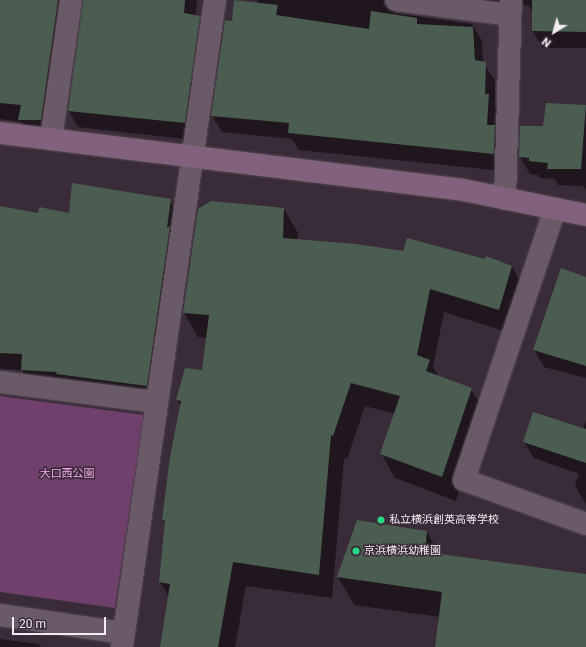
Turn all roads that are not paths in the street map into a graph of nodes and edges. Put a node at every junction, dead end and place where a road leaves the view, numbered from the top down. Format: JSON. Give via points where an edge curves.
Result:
{"nodes":[{"id":1,"x":71,"y":0,"type":"edge"},
{"id":2,"x":215,"y":0,"type":"edge"},
{"id":3,"x":396,"y":0,"type":"edge"},
{"id":4,"x":510,"y":8,"type":"edge"},
{"id":5,"x":0,"y":133,"type":"edge"},
{"id":6,"x":51,"y":139,"type":"junction"},
{"id":7,"x":191,"y":156,"type":"junction"},
{"id":8,"x":505,"y":199,"type":"junction"},
{"id":9,"x":555,"y":209,"type":"junction"},
{"id":10,"x":586,"y":216,"type":"edge"},
{"id":11,"x":0,"y":382,"type":"edge"},
{"id":12,"x":156,"y":402,"type":"junction"},
{"id":13,"x":586,"y":524,"type":"edge"},
{"id":14,"x":0,"y":615,"type":"edge"},
{"id":15,"x":123,"y":640,"type":"edge"}],
"edges":[{"from":1,"to":6,"type":"street"},
{"from":2,"to":7,"type":"street"},
{"from":3,"to":4,"type":"street"},
{"from":4,"to":8,"type":"street"},
{"from":5,"to":6,"type":"street"},
{"from":6,"to":7,"type":"street"},
{"from":7,"to":8,"type":"street","via":[[463,190]]},
{"from":7,"to":12,"type":"street"},
{"from":8,"to":9,"type":"street"},
{"from":9,"to":10,"type":"street"},
{"from":9,"to":13,"type":"street","via":[[464,480]]},
{"from":11,"to":12,"type":"street"},
{"from":12,"to":15,"type":"street"},
{"from":14,"to":15,"type":"street"}]}
